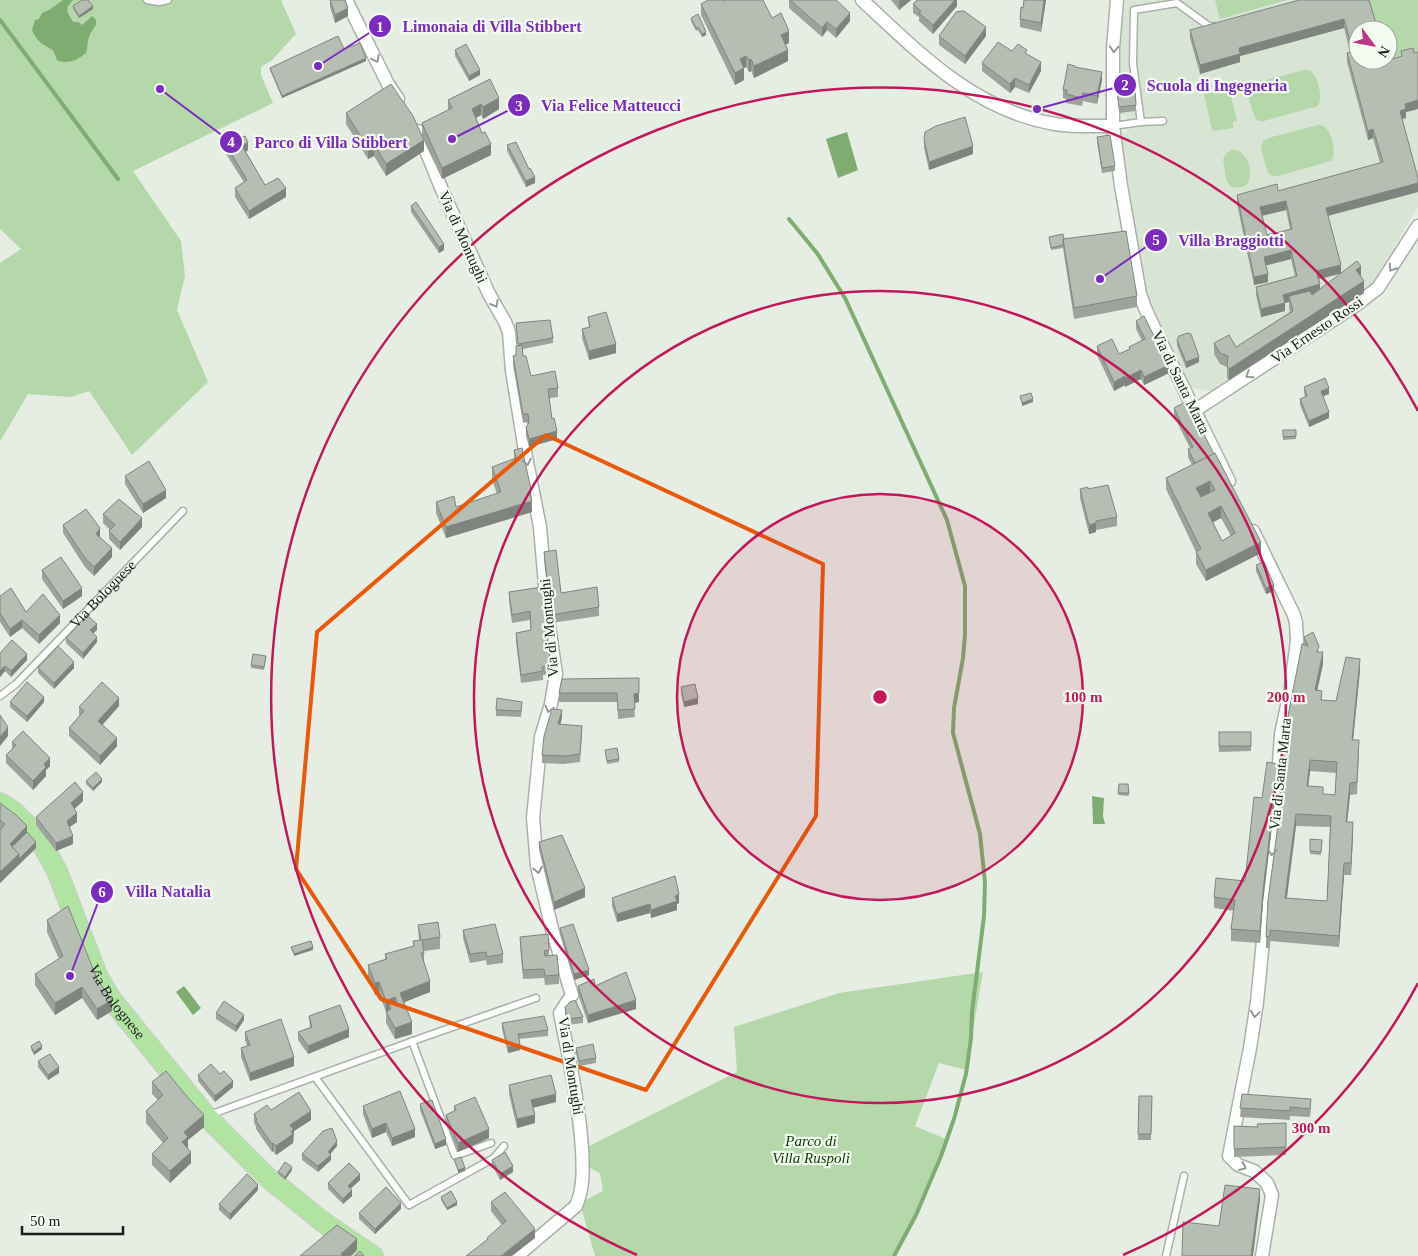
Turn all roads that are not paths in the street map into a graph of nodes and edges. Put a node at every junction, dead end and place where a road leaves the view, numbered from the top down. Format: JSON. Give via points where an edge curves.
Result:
{"nodes":[{"id":1,"x":148,"y":0,"type":"edge"},
{"id":2,"x":168,"y":0,"type":"edge"},
{"id":3,"x":346,"y":0,"type":"edge"},
{"id":4,"x":862,"y":0,"type":"edge"},
{"id":5,"x":1117,"y":0,"type":"edge"},
{"id":6,"x":1220,"y":24,"type":"edge"},
{"id":7,"x":403,"y":108,"type":"edge"},
{"id":8,"x":1163,"y":121,"type":"dead end"},
{"id":9,"x":1141,"y":122,"type":"junction"},
{"id":10,"x":413,"y":123,"type":"edge"},
{"id":11,"x":1113,"y":126,"type":"junction"},
{"id":12,"x":1418,"y":226,"type":"edge"},
{"id":13,"x":1194,"y":411,"type":"junction"},
{"id":14,"x":1234,"y":490,"type":"edge"},
{"id":15,"x":183,"y":511,"type":"dead end"},
{"id":16,"x":1246,"y":516,"type":"edge"},
{"id":17,"x":0,"y":696,"type":"edge"},
{"id":18,"x":0,"y":803,"type":"edge"},
{"id":19,"x":536,"y":998,"type":"dead end"},
{"id":20,"x":412,"y":1041,"type":"junction"},
{"id":21,"x":315,"y":1077,"type":"junction"},
{"id":22,"x":206,"y":1116,"type":"junction"},
{"id":23,"x":491,"y":1142,"type":"dead end"},
{"id":24,"x":504,"y":1146,"type":"dead end"},
{"id":25,"x":1184,"y":1176,"type":"dead end"},
{"id":26,"x":373,"y":1256,"type":"edge"},
{"id":27,"x":517,"y":1256,"type":"edge"},
{"id":28,"x":1166,"y":1256,"type":"edge"},
{"id":29,"x":1262,"y":1256,"type":"edge"}],
"edges":[{"from":1,"to":2,"type":"lane"},
{"from":3,"to":7,"type":"street","one_way":true},
{"from":4,"to":11,"type":"street","via":[[922,56],[974,94],[1003,109],[1066,126]]},
{"from":5,"to":11,"type":"street","name":"Via di Santa Marta","one_way":true},
{"from":6,"to":9,"type":"lane","via":[[1210,27],[1177,3],[1134,10],[1133,64]]},
{"from":8,"to":9,"type":"lane"},
{"from":9,"to":11,"type":"lane"},
{"from":10,"to":27,"type":"street","name":"Via di Montughi","one_way":true,"via":[[509,332],[512,371],[540,528],[556,674],[541,738],[533,818],[537,866],[572,995],[560,1013],[580,1120],[583,1169],[576,1206]]},
{"from":11,"to":13,"type":"street","name":"Via di Santa Marta","via":[[1140,294]]},
{"from":12,"to":13,"type":"street","name":"Via Ernesto Rossi","one_way":true,"via":[[1378,288]]},
{"from":13,"to":14,"type":"street","name":"Via di Santa Marta"},
{"from":15,"to":17,"type":"lane","name":"Via Bolognese","via":[[16,684]]},
{"from":16,"to":29,"type":"street","name":"Via di Santa Marta","one_way":true,"via":[[1288,603],[1296,623],[1297,640],[1292,687],[1281,734],[1257,1002],[1229,1156],[1238,1165],[1254,1171],[1270,1188],[1272,1195]]},
{"from":18,"to":22,"type":"main road","name":"Via Bolognese","via":[[37,835],[57,871],[97,975],[111,999]]},
{"from":19,"to":20,"type":"lane"},
{"from":20,"to":21,"type":"lane"},
{"from":20,"to":23,"type":"lane","via":[[455,1156]]},
{"from":21,"to":22,"type":"lane"},
{"from":21,"to":24,"type":"lane","via":[[409,1205],[494,1158]]},
{"from":22,"to":26,"type":"main road","name":"Via Bolognese","via":[[266,1176],[323,1222]]},
{"from":25,"to":28,"type":"lane"}]}
